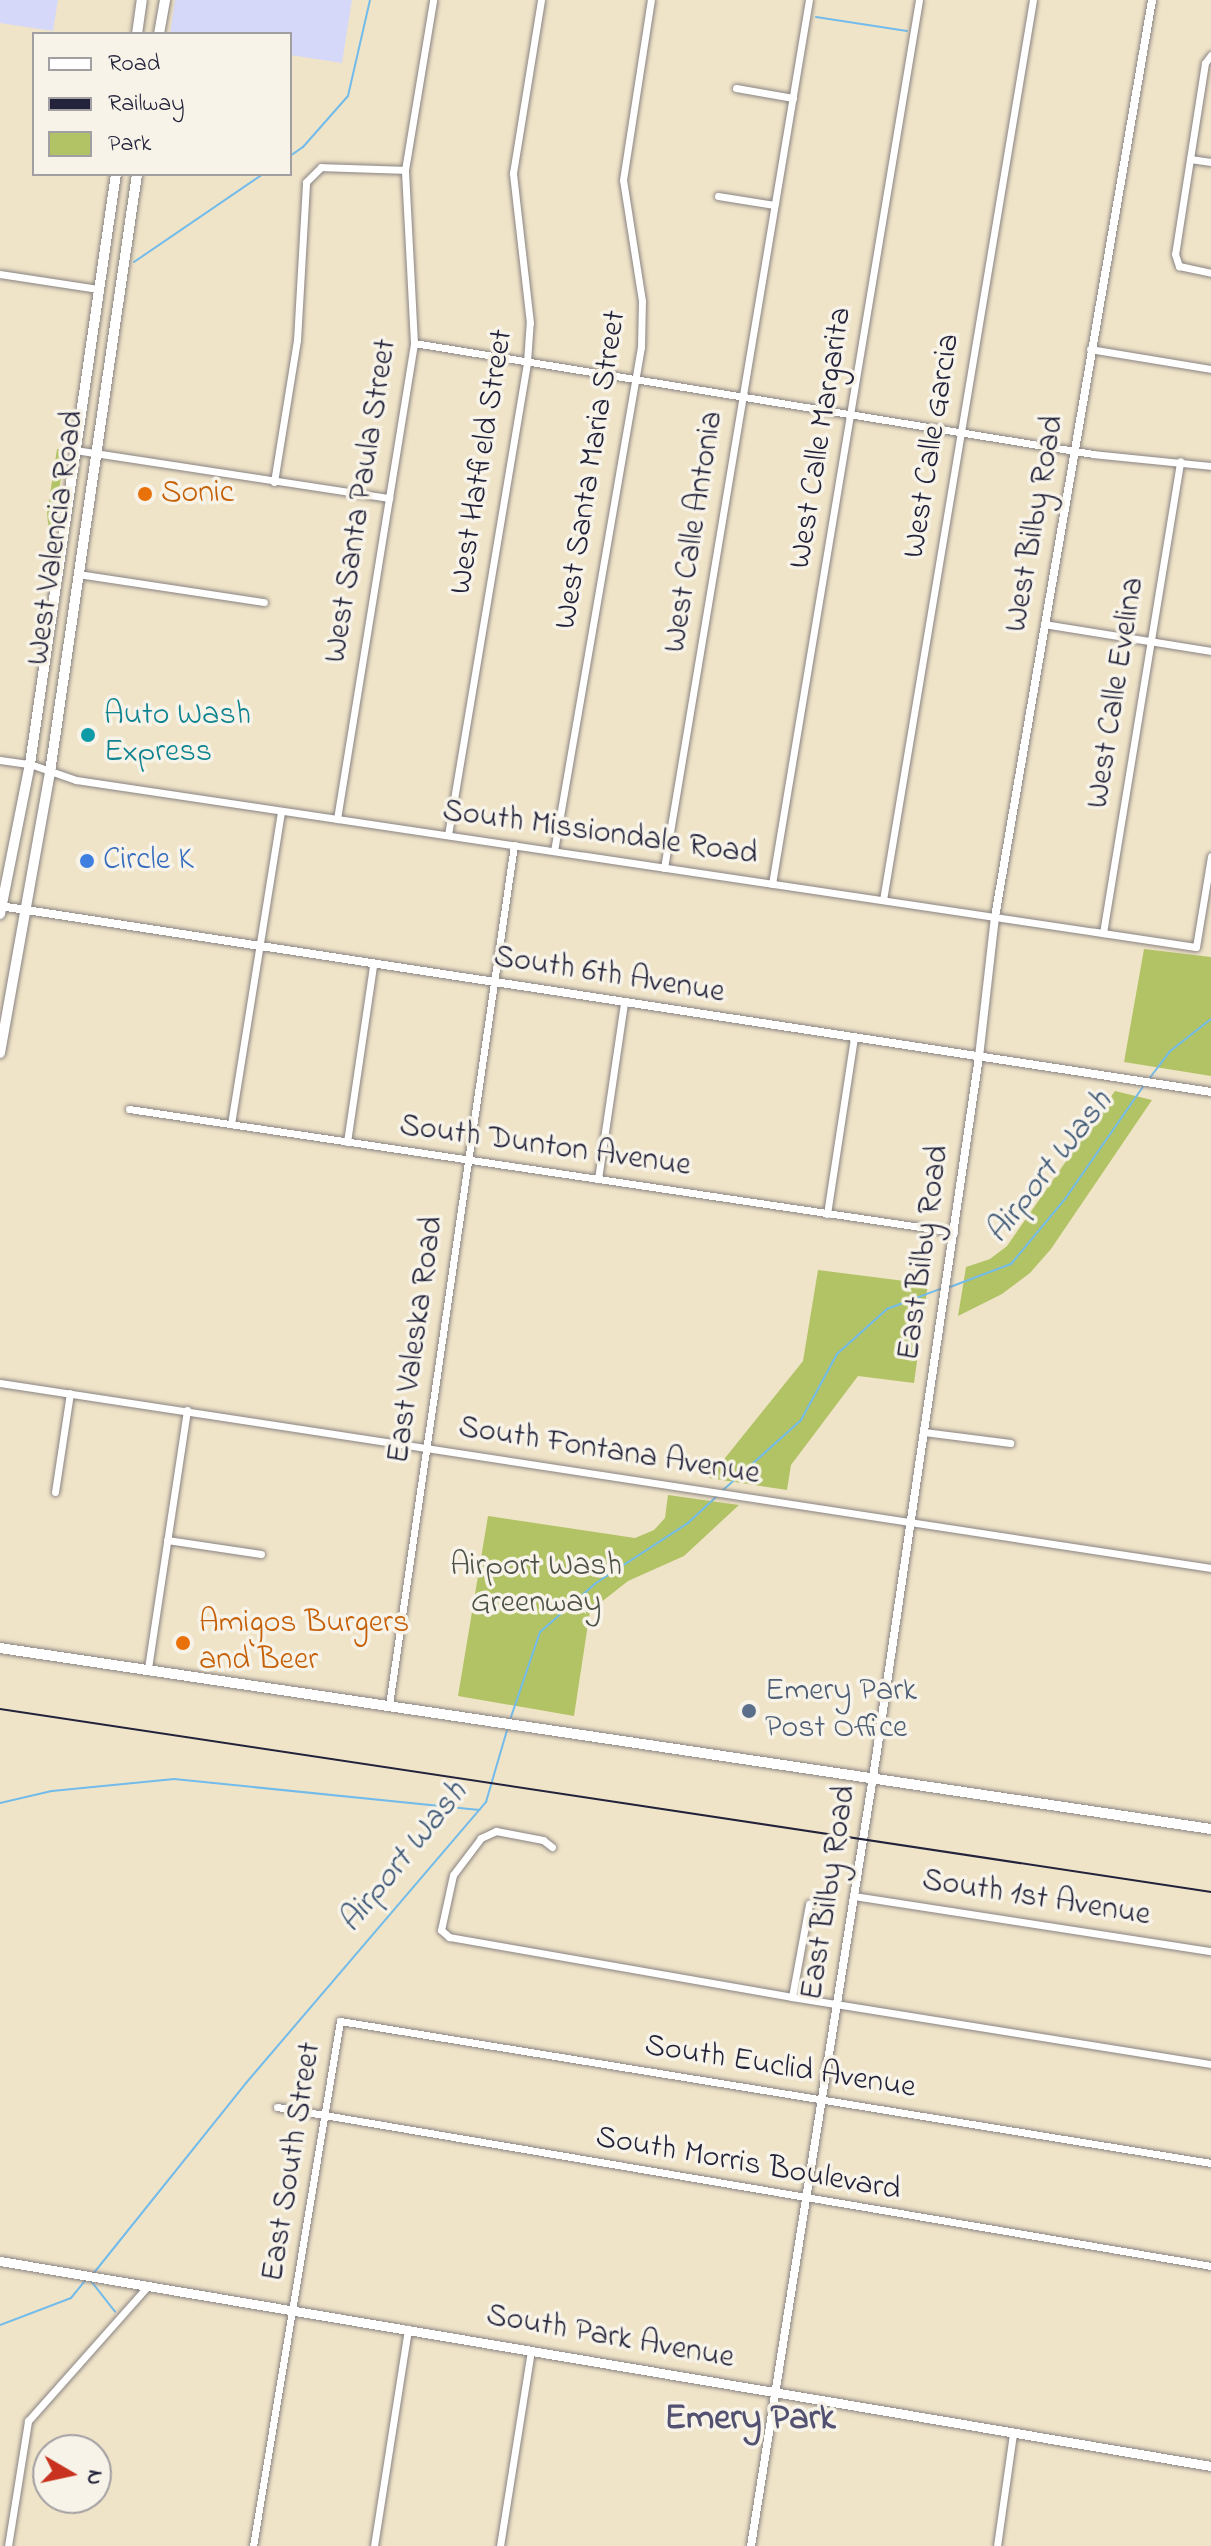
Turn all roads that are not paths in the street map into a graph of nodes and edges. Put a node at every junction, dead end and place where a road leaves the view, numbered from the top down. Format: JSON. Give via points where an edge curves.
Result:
{"nodes":[{"id":1,"x":142,"y":0,"type":"edge"},
{"id":2,"x":165,"y":0,"type":"edge"},
{"id":3,"x":433,"y":0,"type":"edge"},
{"id":4,"x":541,"y":0,"type":"edge"},
{"id":5,"x":651,"y":0,"type":"edge"},
{"id":6,"x":809,"y":0,"type":"edge"},
{"id":7,"x":919,"y":0,"type":"edge"},
{"id":8,"x":1033,"y":0,"type":"edge"},
{"id":9,"x":1152,"y":0,"type":"edge"},
{"id":10,"x":137,"y":32,"type":"edge"},
{"id":11,"x":159,"y":32,"type":"edge"},
{"id":12,"x":1211,"y":55,"type":"edge"},
{"id":13,"x":736,"y":88,"type":"dead end"},
{"id":14,"x":793,"y":98,"type":"junction"},
{"id":15,"x":1190,"y":159,"type":"junction"},
{"id":16,"x":1211,"y":162,"type":"edge"},
{"id":17,"x":405,"y":170,"type":"junction"},
{"id":18,"x":116,"y":176,"type":"edge"},
{"id":19,"x":137,"y":176,"type":"edge"},
{"id":20,"x":718,"y":196,"type":"dead end"},
{"id":21,"x":774,"y":205,"type":"junction"},
{"id":22,"x":1211,"y":273,"type":"edge"},
{"id":23,"x":0,"y":274,"type":"edge"},
{"id":24,"x":98,"y":289,"type":"junction"},
{"id":25,"x":120,"y":292,"type":"junction"},
{"id":26,"x":414,"y":343,"type":"junction"},
{"id":27,"x":1090,"y":349,"type":"junction"},
{"id":28,"x":527,"y":362,"type":"junction"},
{"id":29,"x":1211,"y":369,"type":"edge"},
{"id":30,"x":636,"y":378,"type":"junction"},
{"id":31,"x":741,"y":397,"type":"junction"},
{"id":32,"x":850,"y":415,"type":"junction"},
{"id":33,"x":960,"y":432,"type":"junction"},
{"id":34,"x":74,"y":450,"type":"junction"},
{"id":35,"x":1073,"y":451,"type":"junction"},
{"id":36,"x":96,"y":453,"type":"junction"},
{"id":37,"x":1180,"y":461,"type":"junction"},
{"id":38,"x":1211,"y":466,"type":"edge"},
{"id":39,"x":274,"y":482,"type":"junction"},
{"id":40,"x":389,"y":498,"type":"junction"},
{"id":41,"x":78,"y":574,"type":"junction"},
{"id":42,"x":264,"y":602,"type":"dead end"},
{"id":43,"x":1044,"y":624,"type":"junction"},
{"id":44,"x":1150,"y":641,"type":"junction"},
{"id":45,"x":1211,"y":651,"type":"edge"},
{"id":46,"x":0,"y":760,"type":"edge"},
{"id":47,"x":30,"y":764,"type":"junction"},
{"id":48,"x":50,"y":772,"type":"junction"},
{"id":49,"x":281,"y":811,"type":"junction"},
{"id":50,"x":337,"y":819,"type":"junction"},
{"id":51,"x":448,"y":835,"type":"junction"},
{"id":52,"x":514,"y":845,"type":"junction"},
{"id":53,"x":554,"y":851,"type":"junction"},
{"id":54,"x":1211,"y":856,"type":"edge"},
{"id":55,"x":664,"y":868,"type":"junction"},
{"id":56,"x":772,"y":884,"type":"junction"},
{"id":57,"x":883,"y":900,"type":"junction"},
{"id":58,"x":0,"y":908,"type":"edge"},
{"id":59,"x":23,"y":908,"type":"junction"},
{"id":60,"x":995,"y":917,"type":"junction"},
{"id":61,"x":1103,"y":933,"type":"junction"},
{"id":62,"x":258,"y":945,"type":"junction"},
{"id":63,"x":373,"y":965,"type":"junction"},
{"id":64,"x":494,"y":983,"type":"junction"},
{"id":65,"x":624,"y":1003,"type":"junction"},
{"id":66,"x":854,"y":1038,"type":"junction"},
{"id":67,"x":0,"y":1053,"type":"edge"},
{"id":68,"x":979,"y":1057,"type":"junction"},
{"id":69,"x":1211,"y":1092,"type":"edge"},
{"id":70,"x":129,"y":1109,"type":"dead end"},
{"id":71,"x":231,"y":1124,"type":"junction"},
{"id":72,"x":347,"y":1142,"type":"junction"},
{"id":73,"x":468,"y":1160,"type":"junction"},
{"id":74,"x":598,"y":1179,"type":"junction"},
{"id":75,"x":827,"y":1214,"type":"junction"},
{"id":76,"x":954,"y":1232,"type":"junction"},
{"id":77,"x":0,"y":1383,"type":"edge"},
{"id":78,"x":70,"y":1393,"type":"junction"},
{"id":79,"x":187,"y":1410,"type":"junction"},
{"id":80,"x":924,"y":1432,"type":"junction"},
{"id":81,"x":1010,"y":1443,"type":"dead end"},
{"id":82,"x":425,"y":1447,"type":"junction"},
{"id":83,"x":55,"y":1492,"type":"dead end"},
{"id":84,"x":910,"y":1524,"type":"junction"},
{"id":85,"x":167,"y":1540,"type":"junction"},
{"id":86,"x":261,"y":1554,"type":"dead end"},
{"id":87,"x":1211,"y":1568,"type":"edge"},
{"id":88,"x":0,"y":1648,"type":"edge"},
{"id":89,"x":148,"y":1668,"type":"junction"},
{"id":90,"x":389,"y":1705,"type":"junction"},
{"id":91,"x":871,"y":1778,"type":"junction"},
{"id":92,"x":1211,"y":1829,"type":"edge"},
{"id":93,"x":552,"y":1847,"type":"dead end"},
{"id":94,"x":854,"y":1896,"type":"junction"},
{"id":95,"x":809,"y":1904,"type":"dead end"},
{"id":96,"x":1211,"y":1951,"type":"edge"},
{"id":97,"x":792,"y":1997,"type":"junction"},
{"id":98,"x":837,"y":2004,"type":"junction"},
{"id":99,"x":340,"y":2021,"type":"joint"},
{"id":100,"x":1211,"y":2064,"type":"edge"},
{"id":101,"x":823,"y":2099,"type":"junction"},
{"id":102,"x":277,"y":2107,"type":"dead end"},
{"id":103,"x":326,"y":2115,"type":"junction"},
{"id":104,"x":1211,"y":2163,"type":"edge"},
{"id":105,"x":808,"y":2195,"type":"junction"},
{"id":106,"x":0,"y":2261,"type":"edge"},
{"id":107,"x":1211,"y":2266,"type":"edge"},
{"id":108,"x":148,"y":2286,"type":"junction"},
{"id":109,"x":293,"y":2311,"type":"junction"},
{"id":110,"x":408,"y":2329,"type":"junction"},
{"id":111,"x":531,"y":2350,"type":"junction"},
{"id":112,"x":776,"y":2394,"type":"junction"},
{"id":113,"x":1013,"y":2433,"type":"junction"},
{"id":114,"x":1211,"y":2466,"type":"edge"},
{"id":115,"x":8,"y":2546,"type":"edge"},
{"id":116,"x":253,"y":2546,"type":"edge"},
{"id":117,"x":374,"y":2546,"type":"edge"},
{"id":118,"x":500,"y":2546,"type":"edge"},
{"id":119,"x":751,"y":2546,"type":"edge"},
{"id":120,"x":997,"y":2546,"type":"edge"}],
"edges":[{"from":1,"to":10,"type":"main road"},
{"from":2,"to":11,"type":"main road"},
{"from":3,"to":17,"type":"street","name":"West Santa Paula Street"},
{"from":4,"to":28,"type":"street","name":"West Hatfield Street","via":[[513,173],[530,323]]},
{"from":5,"to":30,"type":"street","name":"West Santa Maria Street","via":[[623,180],[642,301]]},
{"from":6,"to":14,"type":"street","name":"West Calle Antonia"},
{"from":7,"to":32,"type":"street","name":"West Calle Margarita"},
{"from":8,"to":33,"type":"street","name":"West Calle Garcia"},
{"from":9,"to":27,"type":"street","name":"West Bilby Road"},
{"from":12,"to":15,"type":"street","via":[[1205,63]]},
{"from":13,"to":14,"type":"street"},
{"from":14,"to":21,"type":"street","name":"West Calle Antonia"},
{"from":15,"to":16,"type":"street"},
{"from":15,"to":22,"type":"street","via":[[1175,266]]},
{"from":17,"to":26,"type":"street","name":"West Santa Paula Street"},
{"from":17,"to":39,"type":"street","via":[[327,166],[313,170],[304,188],[297,340]]},
{"from":18,"to":24,"type":"main road","name":"West Valencia Road"},
{"from":19,"to":25,"type":"main road","name":"West Valencia Road"},
{"from":20,"to":21,"type":"street"},
{"from":21,"to":31,"type":"street","name":"West Calle Antonia"},
{"from":23,"to":24,"type":"street"},
{"from":24,"to":25,"type":"main road"},
{"from":24,"to":34,"type":"main road","name":"West Valencia Road"},
{"from":25,"to":36,"type":"main road","name":"West Valencia Road"},
{"from":26,"to":28,"type":"street"},
{"from":26,"to":40,"type":"street","name":"West Santa Paula Street"},
{"from":27,"to":29,"type":"street"},
{"from":27,"to":35,"type":"street","name":"West Bilby Road"},
{"from":28,"to":30,"type":"street"},
{"from":28,"to":51,"type":"street","name":"West Hatfield Street"},
{"from":30,"to":31,"type":"street"},
{"from":30,"to":53,"type":"street","name":"West Santa Maria Street"},
{"from":31,"to":32,"type":"street"},
{"from":31,"to":55,"type":"street","name":"West Calle Antonia"},
{"from":32,"to":33,"type":"street"},
{"from":32,"to":56,"type":"street","name":"West Calle Margarita"},
{"from":33,"to":35,"type":"street"},
{"from":33,"to":57,"type":"street","name":"West Calle Garcia"},
{"from":34,"to":36,"type":"street"},
{"from":34,"to":47,"type":"main road","name":"West Valencia Road"},
{"from":35,"to":37,"type":"street"},
{"from":35,"to":43,"type":"street","name":"West Bilby Road"},
{"from":36,"to":39,"type":"street"},
{"from":36,"to":41,"type":"main road","name":"West Valencia Road"},
{"from":37,"to":38,"type":"street"},
{"from":37,"to":44,"type":"street","name":"West Calle Evelina"},
{"from":39,"to":40,"type":"street"},
{"from":40,"to":50,"type":"street","name":"West Santa Paula Street"},
{"from":41,"to":42,"type":"street"},
{"from":41,"to":48,"type":"main road","name":"West Valencia Road"},
{"from":43,"to":44,"type":"street"},
{"from":43,"to":60,"type":"street","name":"West Bilby Road"},
{"from":44,"to":45,"type":"street"},
{"from":44,"to":61,"type":"street","name":"West Calle Evelina"},
{"from":46,"to":47,"type":"street","name":"South Missiondale Road"},
{"from":47,"to":48,"type":"street","name":"South Missiondale Road"},
{"from":47,"to":58,"type":"main road","name":"West Valencia Road"},
{"from":48,"to":49,"type":"street","name":"South Missiondale Road"},
{"from":48,"to":59,"type":"main road","name":"West Valencia Road"},
{"from":49,"to":50,"type":"street","name":"South Missiondale Road"},
{"from":49,"to":62,"type":"street"},
{"from":50,"to":51,"type":"street","name":"South Missiondale Road"},
{"from":51,"to":52,"type":"street","name":"South Missiondale Road"},
{"from":52,"to":53,"type":"street","name":"South Missiondale Road"},
{"from":52,"to":64,"type":"street","name":"East Valeska Road"},
{"from":53,"to":55,"type":"street","name":"South Missiondale Road"},
{"from":54,"to":61,"type":"street","name":"South Missiondale Road","via":[[1196,947]]},
{"from":55,"to":56,"type":"street","name":"South Missiondale Road"},
{"from":56,"to":57,"type":"street","name":"South Missiondale Road"},
{"from":57,"to":60,"type":"street","name":"South Missiondale Road"},
{"from":58,"to":59,"type":"street","name":"South 6th Avenue"},
{"from":59,"to":62,"type":"street","name":"South 6th Avenue"},
{"from":59,"to":67,"type":"main road","name":"West Valencia Road"},
{"from":60,"to":61,"type":"street","name":"South Missiondale Road"},
{"from":60,"to":68,"type":"street","name":"West Bilby Road"},
{"from":62,"to":63,"type":"street","name":"South 6th Avenue"},
{"from":62,"to":71,"type":"street"},
{"from":63,"to":64,"type":"street","name":"South 6th Avenue"},
{"from":63,"to":72,"type":"street"},
{"from":64,"to":65,"type":"street","name":"South 6th Avenue"},
{"from":64,"to":73,"type":"street","name":"East Valeska Road"},
{"from":65,"to":66,"type":"street","name":"South 6th Avenue"},
{"from":65,"to":74,"type":"street"},
{"from":66,"to":68,"type":"street","name":"South 6th Avenue"},
{"from":66,"to":75,"type":"street"},
{"from":68,"to":69,"type":"street","name":"South 6th Avenue"},
{"from":68,"to":76,"type":"street","name":"East Bilby Road"},
{"from":70,"to":71,"type":"street","name":"South Dunton Avenue"},
{"from":71,"to":72,"type":"street","name":"South Dunton Avenue"},
{"from":72,"to":73,"type":"street","name":"South Dunton Avenue"},
{"from":73,"to":74,"type":"street","name":"South Dunton Avenue"},
{"from":73,"to":82,"type":"street","name":"East Valeska Road"},
{"from":74,"to":75,"type":"street","name":"South Dunton Avenue"},
{"from":75,"to":76,"type":"street","name":"South Dunton Avenue"},
{"from":76,"to":80,"type":"street","name":"East Bilby Road"},
{"from":77,"to":78,"type":"street","name":"South Fontana Avenue"},
{"from":78,"to":79,"type":"street","name":"South Fontana Avenue"},
{"from":78,"to":83,"type":"street"},
{"from":79,"to":82,"type":"street","name":"South Fontana Avenue"},
{"from":79,"to":85,"type":"street"},
{"from":80,"to":81,"type":"street"},
{"from":80,"to":84,"type":"street","name":"East Bilby Road"},
{"from":82,"to":84,"type":"street","name":"South Fontana Avenue"},
{"from":82,"to":90,"type":"street","name":"East Valeska Road"},
{"from":84,"to":87,"type":"street","name":"South Fontana Avenue"},
{"from":84,"to":91,"type":"street","name":"East Bilby Road"},
{"from":85,"to":86,"type":"street"},
{"from":85,"to":89,"type":"street"},
{"from":88,"to":89,"type":"main road"},
{"from":89,"to":90,"type":"main road"},
{"from":90,"to":91,"type":"main road"},
{"from":91,"to":92,"type":"main road"},
{"from":91,"to":94,"type":"street","name":"East Bilby Road"},
{"from":93,"to":97,"type":"street","via":[[543,1840],[490,1832],[481,1838],[453,1875],[440,1928],[449,1937]]},
{"from":94,"to":96,"type":"street","name":"South 1st Avenue"},
{"from":94,"to":98,"type":"street","name":"East Bilby Road"},
{"from":95,"to":97,"type":"street"},
{"from":97,"to":98,"type":"street"},
{"from":98,"to":100,"type":"street"},
{"from":98,"to":101,"type":"street","name":"East Bilby Road"},
{"from":99,"to":101,"type":"street","name":"South Euclid Avenue"},
{"from":99,"to":103,"type":"street","name":"East South Street"},
{"from":101,"to":104,"type":"street","name":"South Euclid Avenue"},
{"from":101,"to":105,"type":"street","name":"East Bilby Road"},
{"from":102,"to":103,"type":"street","name":"South Morris Boulevard"},
{"from":103,"to":105,"type":"street","name":"South Morris Boulevard","via":[[683,2179]]},
{"from":103,"to":109,"type":"street","name":"East South Street"},
{"from":105,"to":107,"type":"street","name":"South Morris Boulevard"},
{"from":105,"to":112,"type":"street","name":"East Bilby Road"},
{"from":106,"to":108,"type":"main road","name":"South Park Avenue"},
{"from":108,"to":109,"type":"main road","name":"South Park Avenue"},
{"from":108,"to":115,"type":"street","via":[[28,2421]]},
{"from":109,"to":110,"type":"main road","name":"South Park Avenue"},
{"from":109,"to":116,"type":"street","name":"East South Street"},
{"from":110,"to":111,"type":"main road","name":"South Park Avenue"},
{"from":110,"to":117,"type":"street"},
{"from":111,"to":112,"type":"main road","name":"South Park Avenue"},
{"from":111,"to":118,"type":"street"},
{"from":112,"to":113,"type":"main road","name":"South Park Avenue"},
{"from":112,"to":119,"type":"street","name":"East Bilby Road"},
{"from":113,"to":114,"type":"main road","name":"South Park Avenue"},
{"from":113,"to":120,"type":"street"}]}
